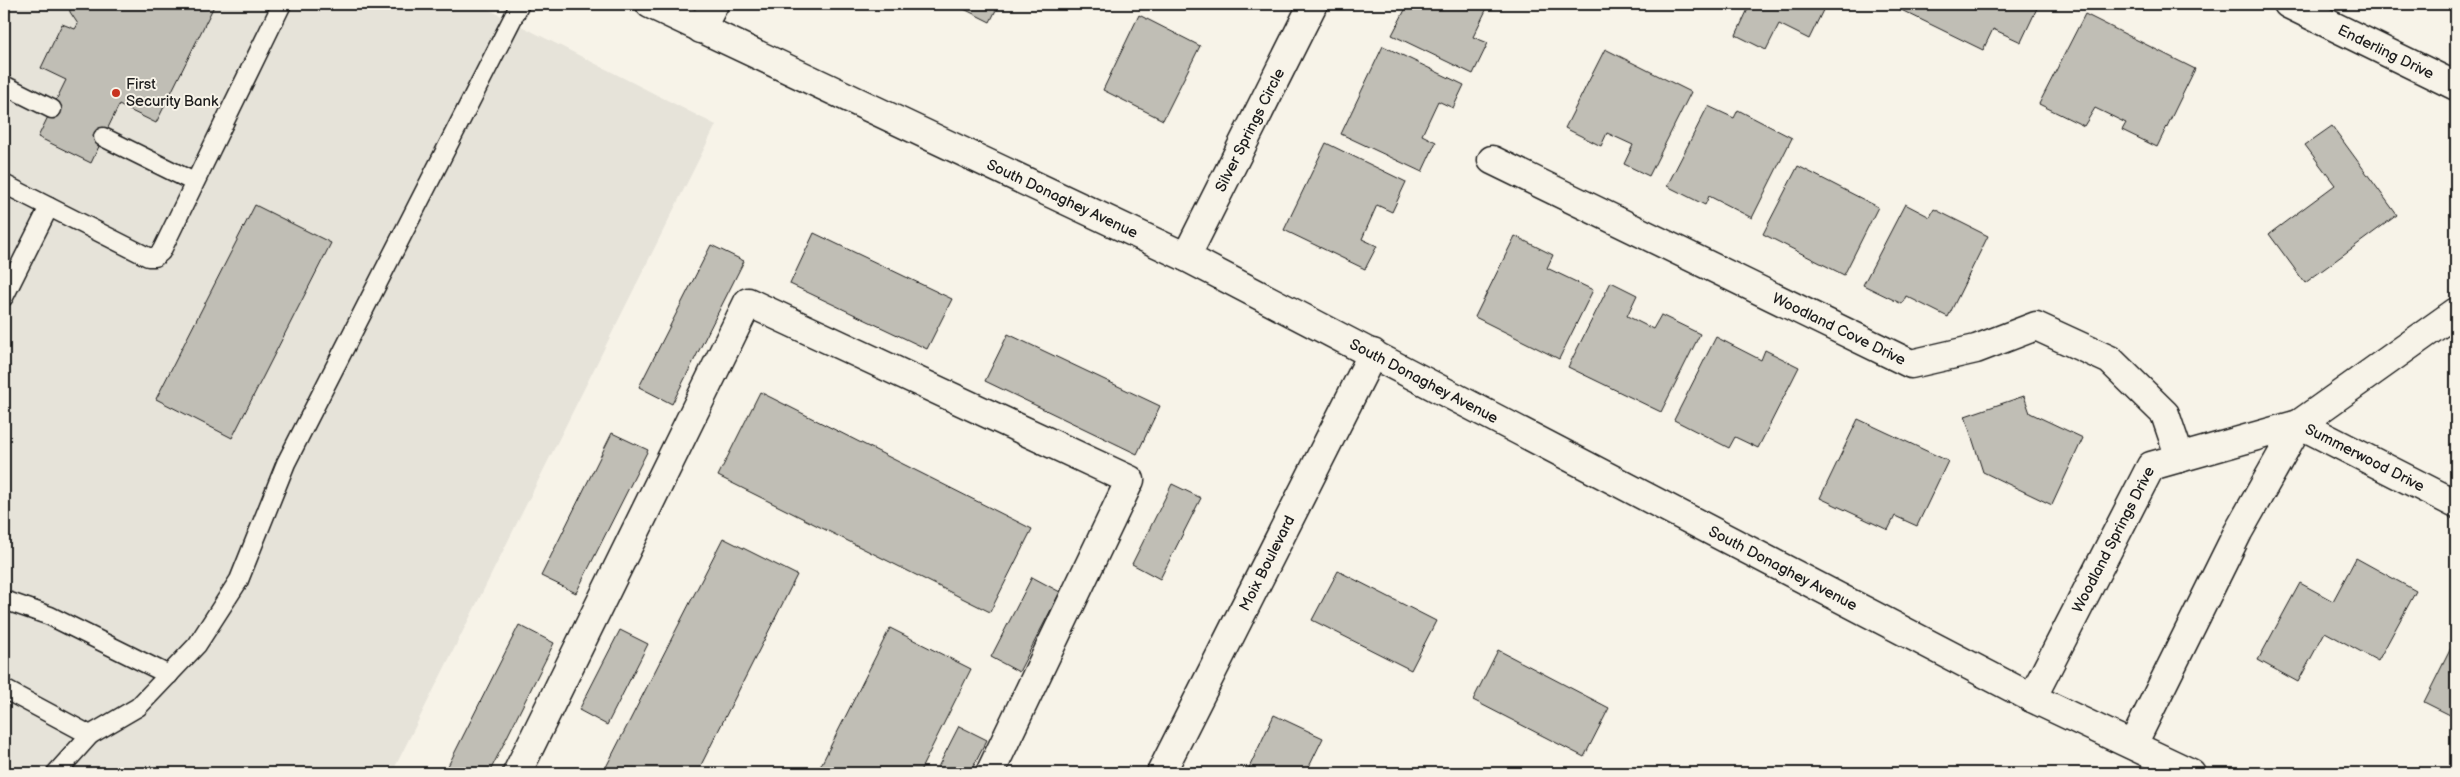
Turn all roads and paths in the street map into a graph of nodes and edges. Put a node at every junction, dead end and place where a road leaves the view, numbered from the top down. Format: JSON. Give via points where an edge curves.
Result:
{"nodes":[{"id":1,"x":282,"y":4,"type":"edge"},
{"id":2,"x":520,"y":4,"type":"edge"},
{"id":3,"x":650,"y":4,"type":"edge"},
{"id":4,"x":714,"y":4,"type":"edge"},
{"id":5,"x":1313,"y":4,"type":"edge"},
{"id":6,"x":2288,"y":4,"type":"edge"},
{"id":7,"x":701,"y":29,"type":"junction"},
{"id":8,"x":4,"y":85,"type":"edge"},
{"id":9,"x":2456,"y":86,"type":"edge"},
{"id":10,"x":52,"y":109,"type":"dead end"},
{"id":11,"x":103,"y":137,"type":"dead end"},
{"id":12,"x":1492,"y":160,"type":"dead end"},
{"id":13,"x":194,"y":182,"type":"junction"},
{"id":14,"x":4,"y":184,"type":"edge"},
{"id":15,"x":49,"y":207,"type":"junction"},
{"id":16,"x":1186,"y":256,"type":"junction"},
{"id":17,"x":5,"y":294,"type":"edge"},
{"id":18,"x":2456,"y":312,"type":"edge"},
{"id":19,"x":1374,"y":353,"type":"junction"},
{"id":20,"x":2299,"y":424,"type":"junction"},
{"id":21,"x":2180,"y":458,"type":"junction"},
{"id":22,"x":2456,"y":504,"type":"edge"},
{"id":23,"x":4,"y":600,"type":"edge"},
{"id":24,"x":169,"y":675,"type":"junction"},
{"id":25,"x":4,"y":689,"type":"edge"},
{"id":26,"x":2032,"y":698,"type":"junction"},
{"id":27,"x":90,"y":735,"type":"junction"},
{"id":28,"x":2134,"y":744,"type":"junction"},
{"id":29,"x":56,"y":773,"type":"edge"},
{"id":30,"x":517,"y":773,"type":"edge"},
{"id":31,"x":990,"y":773,"type":"edge"},
{"id":32,"x":1161,"y":773,"type":"edge"},
{"id":33,"x":2191,"y":773,"type":"edge"}],
"edges":[{"from":1,"to":13,"type":"lane"},
{"from":2,"to":24,"type":"lane","via":[[286,463],[239,580],[197,645]]},
{"from":3,"to":7,"type":"street","name":"South Donaghey Avenue"},
{"from":4,"to":7,"type":"street"},
{"from":5,"to":16,"type":"street","name":"Silver Springs Circle"},
{"from":6,"to":9,"type":"street","name":"Enderling Drive"},
{"from":7,"to":16,"type":"street","name":"South Donaghey Avenue"},
{"from":8,"to":10,"type":"lane"},
{"from":11,"to":13,"type":"lane"},
{"from":12,"to":21,"type":"street","name":"Woodland Cove Drive","via":[[1911,364],[1976,349],[2036,326],[2110,360],[2165,414]]},
{"from":13,"to":15,"type":"lane","via":[[161,252],[155,257],[148,257]]},
{"from":14,"to":15,"type":"lane"},
{"from":15,"to":17,"type":"lane"},
{"from":16,"to":19,"type":"street","name":"South Donaghey Avenue"},
{"from":18,"to":20,"type":"street","name":"Woodland Springs Drive"},
{"from":19,"to":26,"type":"street","name":"South Donaghey Avenue"},
{"from":19,"to":32,"type":"street","name":"Moix Boulevard"},
{"from":20,"to":21,"type":"street","name":"Woodland Springs Drive"},
{"from":20,"to":22,"type":"street","name":"Summerwood Drive"},
{"from":20,"to":28,"type":"street","name":"Woodland Springs Drive","via":[[2238,532]]},
{"from":21,"to":26,"type":"street","name":"Woodland Springs Drive","via":[[2151,466]]},
{"from":23,"to":24,"type":"lane","via":[[50,616]]},
{"from":24,"to":27,"type":"lane","via":[[138,707]]},
{"from":25,"to":27,"type":"lane"},
{"from":26,"to":28,"type":"street","name":"South Donaghey Avenue"},
{"from":27,"to":29,"type":"lane"},
{"from":28,"to":33,"type":"street","name":"South Donaghey Avenue"},
{"from":30,"to":31,"type":"street","via":[[748,302],[1130,480]]}]}
